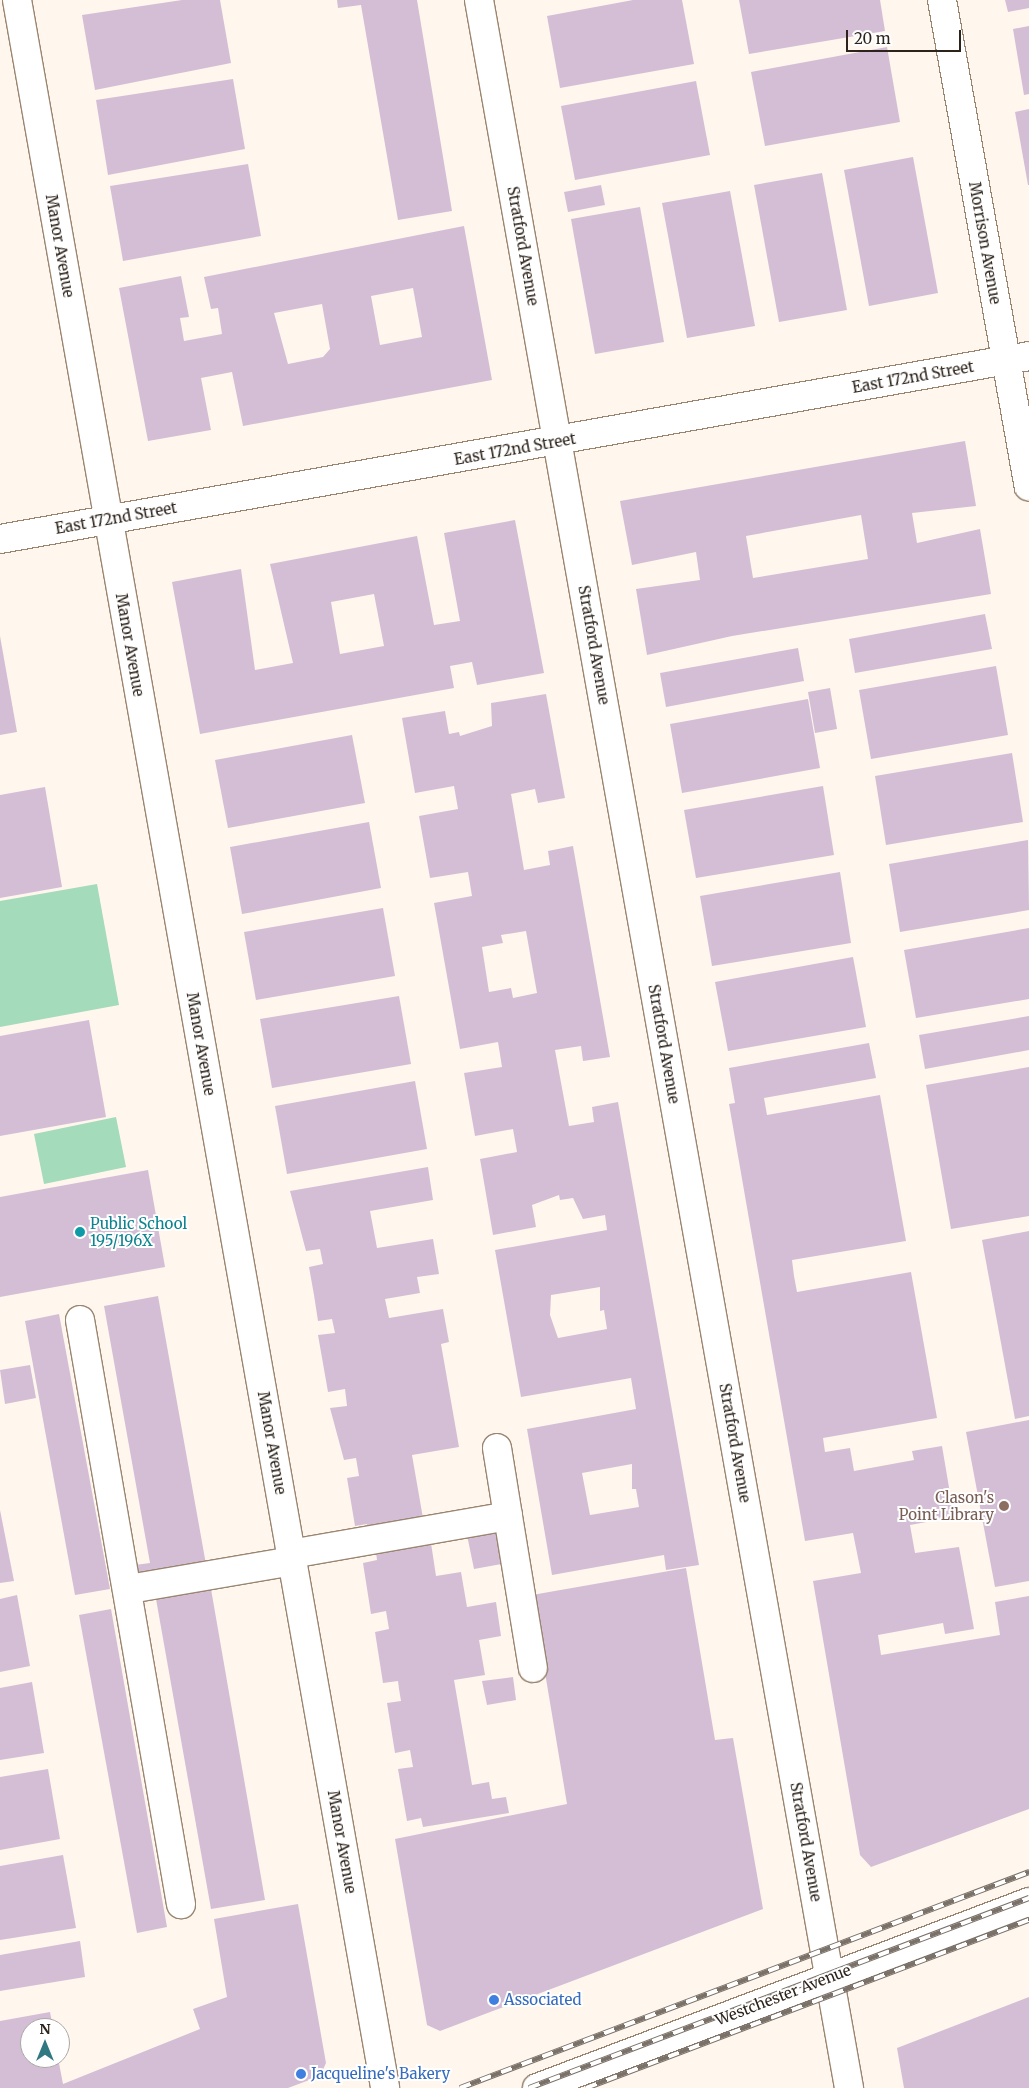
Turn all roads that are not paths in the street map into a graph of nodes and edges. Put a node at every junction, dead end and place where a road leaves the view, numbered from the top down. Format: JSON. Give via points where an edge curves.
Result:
{"nodes":[{"id":1,"x":17,"y":0,"type":"edge"},
{"id":2,"x":479,"y":0,"type":"edge"},
{"id":3,"x":942,"y":0,"type":"edge"},
{"id":4,"x":1018,"y":358,"type":"edge"},
{"id":5,"x":558,"y":441,"type":"junction"},
{"id":6,"x":1029,"y":486,"type":"edge"},
{"id":7,"x":108,"y":520,"type":"junction"},
{"id":8,"x":0,"y":539,"type":"edge"},
{"id":9,"x":80,"y":1320,"type":"dead end"},
{"id":10,"x":496,"y":1448,"type":"dead end"},
{"id":11,"x":508,"y":1516,"type":"junction"},
{"id":12,"x":292,"y":1558,"type":"junction"},
{"id":13,"x":129,"y":1589,"type":"junction"},
{"id":14,"x":534,"y":1668,"type":"dead end"},
{"id":15,"x":1029,"y":1902,"type":"edge"},
{"id":16,"x":181,"y":1904,"type":"dead end"},
{"id":17,"x":830,"y":1978,"type":"junction"},
{"id":18,"x":385,"y":2088,"type":"edge"},
{"id":19,"x":537,"y":2088,"type":"edge"},
{"id":20,"x":849,"y":2088,"type":"edge"}],
"edges":[{"from":1,"to":7,"type":"street","name":"Manor Avenue"},
{"from":2,"to":5,"type":"street","name":"Stratford Avenue"},
{"from":3,"to":4,"type":"street","name":"Morrison Avenue"},
{"from":4,"to":5,"type":"street","name":"East 172nd Street"},
{"from":4,"to":6,"type":"street","name":"Morrison Avenue"},
{"from":5,"to":7,"type":"street","name":"East 172nd Street"},
{"from":5,"to":17,"type":"street","name":"Stratford Avenue"},
{"from":7,"to":8,"type":"street","name":"East 172nd Street"},
{"from":7,"to":12,"type":"street","name":"Manor Avenue"},
{"from":9,"to":13,"type":"street"},
{"from":10,"to":11,"type":"street"},
{"from":11,"to":12,"type":"street"},
{"from":11,"to":14,"type":"street"},
{"from":12,"to":13,"type":"street"},
{"from":12,"to":18,"type":"street","name":"Manor Avenue"},
{"from":13,"to":16,"type":"street"},
{"from":15,"to":17,"type":"street","name":"Westchester Avenue"},
{"from":17,"to":19,"type":"street","name":"Westchester Avenue"},
{"from":17,"to":20,"type":"street","name":"Stratford Avenue"}]}
